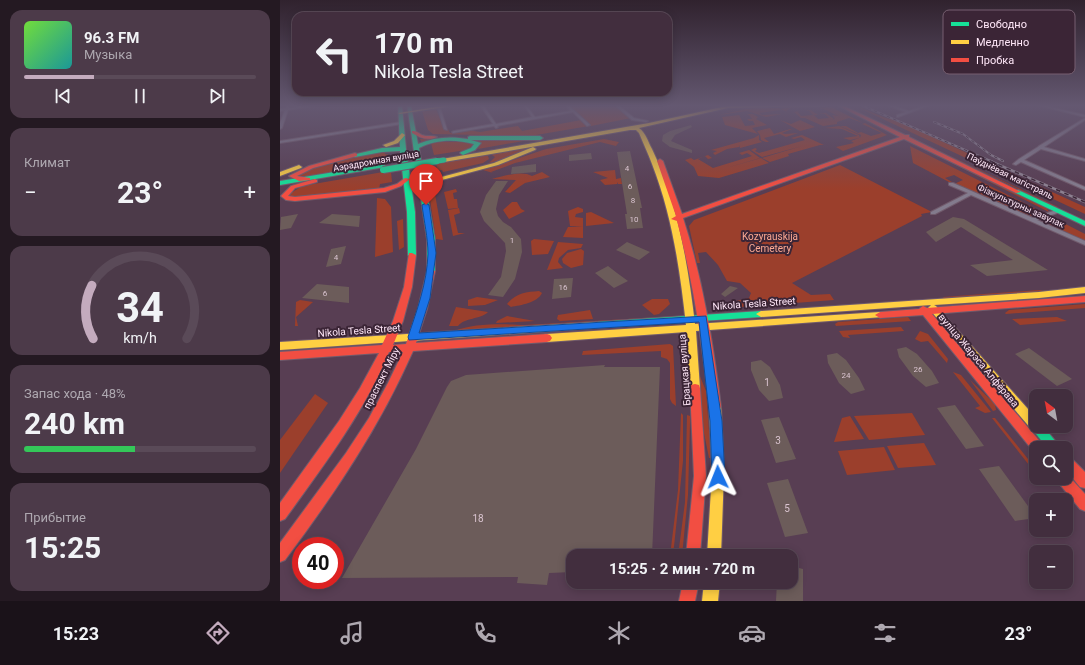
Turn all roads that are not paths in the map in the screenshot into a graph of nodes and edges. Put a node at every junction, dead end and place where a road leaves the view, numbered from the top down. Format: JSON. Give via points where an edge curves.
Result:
{"nodes":[{"id":1,"x":337,"y":133,"type":"edge"},
{"id":2,"x":414,"y":133,"type":"edge"},
{"id":3,"x":416,"y":133,"type":"edge"},
{"id":4,"x":579,"y":133,"type":"edge"},
{"id":5,"x":589,"y":133,"type":"edge"},
{"id":6,"x":641,"y":133,"type":"edge"},
{"id":7,"x":646,"y":133,"type":"edge"},
{"id":8,"x":902,"y":133,"type":"edge"},
{"id":9,"x":903,"y":133,"type":"edge"},
{"id":10,"x":1062,"y":133,"type":"edge"},
{"id":11,"x":402,"y":135,"type":"joint"},
{"id":12,"x":568,"y":135,"type":"junction"},
{"id":13,"x":909,"y":136,"type":"junction"},
{"id":14,"x":553,"y":141,"type":"junction"},
{"id":15,"x":280,"y":142,"type":"edge"},
{"id":16,"x":416,"y":147,"type":"junction"},
{"id":17,"x":1040,"y":147,"type":"junction"},
{"id":18,"x":403,"y":149,"type":"junction"},
{"id":19,"x":463,"y":153,"type":"junction"},
{"id":20,"x":477,"y":154,"type":"junction"},
{"id":21,"x":444,"y":158,"type":"junction"},
{"id":22,"x":1020,"y":160,"type":"junction"},
{"id":23,"x":1085,"y":160,"type":"edge"},
{"id":24,"x":1015,"y":164,"type":"dead end"},
{"id":25,"x":420,"y":172,"type":"junction"},
{"id":26,"x":280,"y":174,"type":"edge"},
{"id":27,"x":407,"y":179,"type":"junction"},
{"id":28,"x":312,"y":180,"type":"junction"},
{"id":29,"x":280,"y":183,"type":"edge"},
{"id":30,"x":951,"y":184,"type":"dead end"},
{"id":31,"x":280,"y":187,"type":"edge"},
{"id":32,"x":1085,"y":189,"type":"edge"},
{"id":33,"x":423,"y":191,"type":"junction"},
{"id":34,"x":971,"y":193,"type":"junction"},
{"id":35,"x":408,"y":195,"type":"junction"},
{"id":36,"x":742,"y":195,"type":"junction"},
{"id":37,"x":280,"y":203,"type":"edge"},
{"id":38,"x":676,"y":205,"type":"junction"},
{"id":39,"x":1062,"y":209,"type":"junction"},
{"id":40,"x":696,"y":210,"type":"junction"},
{"id":41,"x":934,"y":213,"type":"dead end"},
{"id":42,"x":1085,"y":217,"type":"edge"},
{"id":43,"x":676,"y":220,"type":"junction"},
{"id":44,"x":1033,"y":220,"type":"junction"},
{"id":45,"x":1085,"y":224,"type":"edge"},
{"id":46,"x":1085,"y":243,"type":"edge"},
{"id":47,"x":1085,"y":290,"type":"edge"},
{"id":48,"x":1085,"y":299,"type":"edge"},
{"id":49,"x":923,"y":303,"type":"junction"},
{"id":50,"x":936,"y":311,"type":"junction"},
{"id":51,"x":925,"y":312,"type":"junction"},
{"id":52,"x":704,"y":322,"type":"junction"},
{"id":53,"x":691,"y":323,"type":"junction"},
{"id":54,"x":412,"y":337,"type":"junction"},
{"id":55,"x":390,"y":339,"type":"junction"},
{"id":56,"x":280,"y":346,"type":"edge"},
{"id":57,"x":409,"y":347,"type":"junction"},
{"id":58,"x":386,"y":349,"type":"junction"},
{"id":59,"x":280,"y":356,"type":"edge"},
{"id":60,"x":1029,"y":418,"type":"edge"},
{"id":61,"x":1042,"y":433,"type":"edge"},
{"id":62,"x":1032,"y":441,"type":"edge"},
{"id":63,"x":1049,"y":441,"type":"edge"},
{"id":64,"x":1073,"y":468,"type":"edge"},
{"id":65,"x":1085,"y":482,"type":"edge"},
{"id":66,"x":1069,"y":485,"type":"edge"},
{"id":67,"x":1085,"y":504,"type":"edge"},
{"id":68,"x":280,"y":514,"type":"edge"},
{"id":69,"x":694,"y":549,"type":"edge"},
{"id":70,"x":714,"y":549,"type":"edge"},
{"id":71,"x":280,"y":555,"type":"edge"},
{"id":72,"x":690,"y":589,"type":"edge"},
{"id":73,"x":711,"y":589,"type":"edge"},
{"id":74,"x":687,"y":601,"type":"edge"},
{"id":75,"x":710,"y":601,"type":"edge"}],
"edges":[{"from":1,"to":15,"type":"street"},
{"from":2,"to":16,"type":"main road","name":"праспект Міру"},
{"from":3,"to":12,"type":"main road","via":[[435,137],[531,138]]},
{"from":4,"to":12,"type":"main road","name":"Аэрадромная вуліца"},
{"from":5,"to":14,"type":"main road","name":"Аэрадромная вуліца"},
{"from":6,"to":43,"type":"main road","name":"Брацкая вуліца"},
{"from":7,"to":38,"type":"main road","name":"Брацкая вуліца","via":[[660,160]]},
{"from":8,"to":13,"type":"main road","name":"Паўднёвая магістраль"},
{"from":9,"to":13,"type":"main road","name":"Паўднёвая магістраль"},
{"from":10,"to":17,"type":"street"},
{"from":11,"to":18,"type":"main road","name":"праспект Міру"},
{"from":11,"to":26,"type":"main road","via":[[399,140],[390,144]]},
{"from":12,"to":19,"type":"main road","name":"Аэрадромная вуліца"},
{"from":13,"to":36,"type":"main road"},
{"from":13,"to":39,"type":"main road","name":"Паўднёвая магістраль"},
{"from":14,"to":20,"type":"main road","name":"Аэрадромная вуліца"},
{"from":14,"to":33,"type":"main road","via":[[496,164],[436,180]]},
{"from":16,"to":19,"type":"main road","via":[[437,140],[478,143],[473,149]]},
{"from":16,"to":25,"type":"main road","name":"праспект Міру"},
{"from":17,"to":22,"type":"street"},
{"from":17,"to":23,"type":"street"},
{"from":18,"to":27,"type":"main road","name":"праспект Міру"},
{"from":18,"to":28,"type":"main road","via":[[390,148],[336,160],[300,170],[292,176]]},
{"from":19,"to":21,"type":"main road","name":"Аэрадромная вуліца"},
{"from":20,"to":21,"type":"main road","name":"Аэрадромная вуліца"},
{"from":20,"to":25,"type":"main road","via":[[488,154],[492,159],[484,164],[436,176]]},
{"from":21,"to":28,"type":"main road","name":"Аэрадромная вуліца","bridge":true},
{"from":22,"to":24,"type":"street"},
{"from":22,"to":32,"type":"street"},
{"from":25,"to":33,"type":"main road","name":"праспект Міру"},
{"from":27,"to":28,"type":"main road","via":[[385,190],[296,199],[284,196],[291,188]]},
{"from":27,"to":35,"type":"main road","name":"праспект Міру"},
{"from":28,"to":29,"type":"main road","name":"Аэрадромная вуліца"},
{"from":28,"to":31,"type":"main road","name":"Аэрадромная вуліца"},
{"from":30,"to":34,"type":"street","name":"Фізкультурны завулак"},
{"from":33,"to":54,"type":"main road","name":"праспект Міру","via":[[432,253],[425,298]]},
{"from":34,"to":41,"type":"street"},
{"from":34,"to":44,"type":"street","name":"Фізкультурны завулак"},
{"from":35,"to":37,"type":"main road","via":[[388,192]]},
{"from":35,"to":55,"type":"main road","name":"праспект Міру","via":[[412,239],[411,277],[407,298]]},
{"from":36,"to":40,"type":"main road"},
{"from":36,"to":43,"type":"main road"},
{"from":38,"to":40,"type":"main road"},
{"from":38,"to":43,"type":"main road","name":"Брацкая вуліца"},
{"from":39,"to":42,"type":"main road","name":"Паўднёвая магістраль"},
{"from":39,"to":44,"type":"street"},
{"from":39,"to":45,"type":"main road","name":"Паўднёвая магістраль"},
{"from":40,"to":43,"type":"main road"},
{"from":43,"to":52,"type":"main road","name":"Брацкая вуліца","via":[[693,267]]},
{"from":43,"to":53,"type":"main road","name":"Брацкая вуліца"},
{"from":44,"to":46,"type":"street","name":"Фізкультурны завулак"},
{"from":47,"to":49,"type":"main road","name":"Nikola Tesla Street"},
{"from":48,"to":50,"type":"main road","name":"Nikola Tesla Street"},
{"from":49,"to":50,"type":"main road","name":"вуліца Жарэса Алфёрава"},
{"from":49,"to":51,"type":"main road","name":"вуліца Жарэса Алфёрава"},
{"from":49,"to":52,"type":"main road","name":"Nikola Tesla Street"},
{"from":50,"to":51,"type":"main road","name":"Nikola Tesla Street"},
{"from":50,"to":60,"type":"main road","name":"вуліца Жарэса Алфёрава"},
{"from":51,"to":52,"type":"main road","name":"Nikola Tesla Street"},
{"from":51,"to":62,"type":"main road","name":"вуліца Жарэса Алфёрава"},
{"from":52,"to":53,"type":"main road","name":"Nikola Tesla Street"},
{"from":52,"to":70,"type":"main road","name":"Брацкая вуліца","via":[[716,421],[718,477]]},
{"from":53,"to":54,"type":"main road","name":"Nikola Tesla Street"},
{"from":53,"to":57,"type":"main road","name":"Nikola Tesla Street"},
{"from":53,"to":69,"type":"main road","name":"Брацкая вуліца","via":[[700,470]]},
{"from":54,"to":55,"type":"main road","name":"Nikola Tesla Street"},
{"from":54,"to":57,"type":"main road","name":"праспект Міру"},
{"from":55,"to":56,"type":"main road","name":"Nikola Tesla Street"},
{"from":55,"to":58,"type":"main road","name":"праспект Міру"},
{"from":57,"to":58,"type":"main road","name":"Nikola Tesla Street"},
{"from":57,"to":71,"type":"main road","name":"праспект Міру","via":[[365,432],[338,475]]},
{"from":58,"to":59,"type":"main road","name":"Nikola Tesla Street"},
{"from":58,"to":68,"type":"main road","name":"праспект Міру","via":[[339,432]]},
{"from":61,"to":63,"type":"main road","name":"вуліца Жарэса Алфёрава"},
{"from":64,"to":65,"type":"main road"},
{"from":66,"to":67,"type":"main road"},
{"from":72,"to":74,"type":"main road"},
{"from":73,"to":75,"type":"main road"}]}
